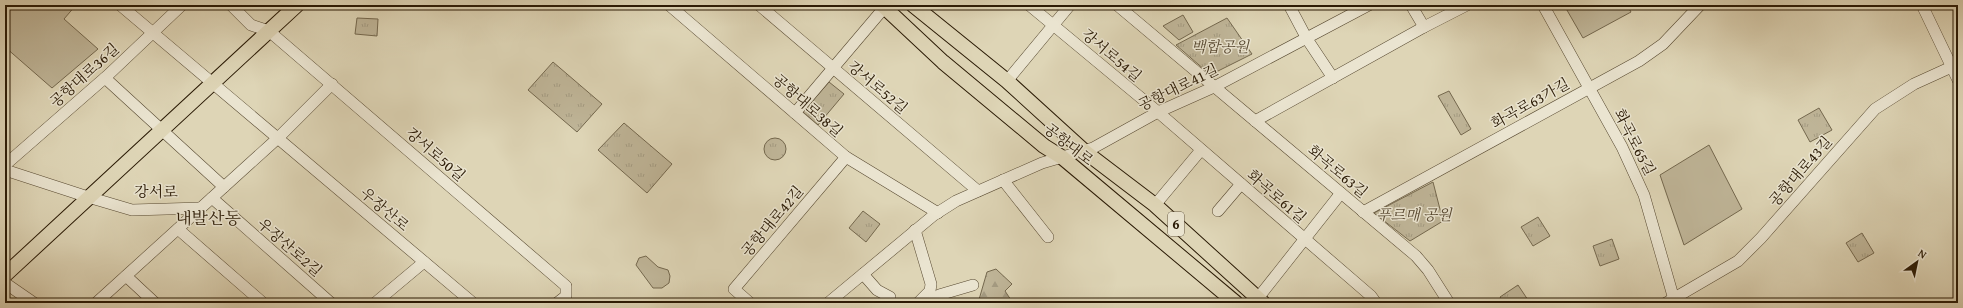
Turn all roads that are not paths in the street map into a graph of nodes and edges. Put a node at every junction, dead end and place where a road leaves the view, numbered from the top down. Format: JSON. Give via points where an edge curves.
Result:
{"nodes":[{"id":1,"x":120,"y":5,"type":"edge"},
{"id":2,"x":182,"y":5,"type":"edge"},
{"id":3,"x":231,"y":5,"type":"edge"},
{"id":4,"x":297,"y":5,"type":"edge"},
{"id":5,"x":669,"y":5,"type":"edge"},
{"id":6,"x":759,"y":5,"type":"edge"},
{"id":7,"x":913,"y":5,"type":"edge"},
{"id":8,"x":1029,"y":5,"type":"edge"},
{"id":9,"x":1070,"y":5,"type":"edge"},
{"id":10,"x":1117,"y":5,"type":"edge"},
{"id":11,"x":1290,"y":5,"type":"edge"},
{"id":12,"x":1368,"y":5,"type":"edge"},
{"id":13,"x":1411,"y":5,"type":"edge"},
{"id":14,"x":1467,"y":5,"type":"edge"},
{"id":15,"x":1543,"y":5,"type":"edge"},
{"id":16,"x":1700,"y":5,"type":"edge"},
{"id":17,"x":1922,"y":5,"type":"edge"},
{"id":18,"x":883,"y":6,"type":"edge"},
{"id":19,"x":1052,"y":24,"type":"junction"},
{"id":20,"x":1424,"y":27,"type":"junction"},
{"id":21,"x":269,"y":30,"type":"junction"},
{"id":22,"x":153,"y":31,"type":"junction"},
{"id":23,"x":1307,"y":39,"type":"junction"},
{"id":24,"x":1955,"y":65,"type":"edge"},
{"id":25,"x":833,"y":67,"type":"junction"},
{"id":26,"x":105,"y":78,"type":"junction"},
{"id":27,"x":1333,"y":78,"type":"junction"},
{"id":28,"x":1958,"y":80,"type":"edge"},
{"id":29,"x":1007,"y":81,"type":"junction"},
{"id":30,"x":213,"y":82,"type":"junction"},
{"id":31,"x":332,"y":84,"type":"junction"},
{"id":32,"x":1214,"y":87,"type":"junction"},
{"id":33,"x":1589,"y":88,"type":"junction"},
{"id":34,"x":1158,"y":112,"type":"junction"},
{"id":35,"x":795,"y":113,"type":"junction"},
{"id":36,"x":1255,"y":121,"type":"junction"},
{"id":37,"x":162,"y":129,"type":"junction"},
{"id":38,"x":278,"y":138,"type":"junction"},
{"id":39,"x":1202,"y":150,"type":"junction"},
{"id":40,"x":1084,"y":151,"type":"junction"},
{"id":41,"x":846,"y":157,"type":"junction"},
{"id":42,"x":1063,"y":158,"type":"junction"},
{"id":43,"x":5,"y":165,"type":"edge"},
{"id":44,"x":5,"y":170,"type":"edge"},
{"id":45,"x":1003,"y":180,"type":"junction"},
{"id":46,"x":1241,"y":184,"type":"junction"},
{"id":47,"x":224,"y":187,"type":"junction"},
{"id":48,"x":978,"y":191,"type":"junction"},
{"id":49,"x":1341,"y":193,"type":"junction"},
{"id":50,"x":88,"y":197,"type":"junction"},
{"id":51,"x":212,"y":198,"type":"junction"},
{"id":52,"x":1155,"y":205,"type":"junction"},
{"id":53,"x":201,"y":208,"type":"junction"},
{"id":54,"x":1218,"y":211,"type":"dead end"},
{"id":55,"x":1363,"y":212,"type":"junction"},
{"id":56,"x":938,"y":213,"type":"junction"},
{"id":57,"x":178,"y":229,"type":"junction"},
{"id":58,"x":915,"y":230,"type":"junction"},
{"id":59,"x":1048,"y":237,"type":"dead end"},
{"id":60,"x":1305,"y":239,"type":"junction"},
{"id":61,"x":424,"y":262,"type":"junction"},
{"id":62,"x":862,"y":274,"type":"junction"},
{"id":63,"x":5,"y":275,"type":"edge"},
{"id":64,"x":126,"y":276,"type":"junction"},
{"id":65,"x":5,"y":283,"type":"edge"},
{"id":66,"x":973,"y":285,"type":"dead end"},
{"id":67,"x":890,"y":297,"type":"dead end"},
{"id":68,"x":1260,"y":301,"type":"edge"},
{"id":69,"x":1672,"y":302,"type":"edge"},
{"id":70,"x":34,"y":303,"type":"edge"},
{"id":71,"x":96,"y":303,"type":"edge"},
{"id":72,"x":155,"y":303,"type":"edge"},
{"id":73,"x":263,"y":303,"type":"edge"},
{"id":74,"x":331,"y":303,"type":"edge"},
{"id":75,"x":375,"y":303,"type":"edge"},
{"id":76,"x":473,"y":303,"type":"edge"},
{"id":77,"x":557,"y":303,"type":"edge"},
{"id":78,"x":750,"y":303,"type":"edge"},
{"id":79,"x":828,"y":303,"type":"edge"},
{"id":80,"x":918,"y":303,"type":"edge"},
{"id":81,"x":932,"y":303,"type":"edge"},
{"id":82,"x":1236,"y":303,"type":"edge"},
{"id":83,"x":1376,"y":303,"type":"edge"},
{"id":84,"x":1449,"y":303,"type":"edge"}],
"edges":[{"from":1,"to":22,"type":"street"},
{"from":2,"to":22,"type":"street","name":"공항대로36길"},
{"from":3,"to":21,"type":"street","via":[[251,25]]},
{"from":4,"to":21,"type":"main road","name":"강서로"},
{"from":5,"to":35,"type":"street","name":"공항대로38길"},
{"from":6,"to":25,"type":"street","name":"강서로52길"},
{"from":7,"to":29,"type":"main road","name":"공항대로","number":"6"},
{"from":8,"to":19,"type":"street","name":"강서로54길"},
{"from":9,"to":19,"type":"street"},
{"from":10,"to":32,"type":"street","name":"화곡로63길"},
{"from":11,"to":23,"type":"street"},
{"from":12,"to":23,"type":"street","name":"공항대로41길"},
{"from":13,"to":20,"type":"street"},
{"from":14,"to":20,"type":"street"},
{"from":15,"to":33,"type":"street","name":"화곡로65길"},
{"from":16,"to":33,"type":"street","name":"화곡로63가길","via":[[1663,44],[1640,61]]},
{"from":17,"to":24,"type":"street"},
{"from":18,"to":25,"type":"street","name":"공항대로"},
{"from":18,"to":42,"type":"main road","name":"공항대로","number":"6","via":[[943,62],[1044,146]]},
{"from":19,"to":29,"type":"street"},
{"from":19,"to":34,"type":"street","name":"강서로54길"},
{"from":20,"to":27,"type":"street"},
{"from":21,"to":30,"type":"main road","name":"강서로"},
{"from":21,"to":31,"type":"street","name":"강서로50길"},
{"from":22,"to":26,"type":"street","name":"공항대로36길"},
{"from":22,"to":30,"type":"street"},
{"from":23,"to":27,"type":"street"},
{"from":23,"to":32,"type":"street","name":"공항대로41길"},
{"from":24,"to":28,"type":"street"},
{"from":24,"to":69,"type":"street","name":"공항대로43길","via":[[1914,84],[1876,110],[1738,261]]},
{"from":25,"to":35,"type":"street","name":"공항대로"},
{"from":25,"to":48,"type":"street","name":"강서로52길"},
{"from":26,"to":37,"type":"street"},
{"from":26,"to":43,"type":"street","name":"공항대로36길"},
{"from":27,"to":36,"type":"street"},
{"from":29,"to":40,"type":"main road","name":"공항대로","number":"6"},
{"from":30,"to":37,"type":"main road","name":"강서로"},
{"from":30,"to":38,"type":"street","name":"우장산로"},
{"from":31,"to":38,"type":"street"},
{"from":31,"to":77,"type":"street","name":"강서로50길","via":[[566,286],[566,296]]},
{"from":32,"to":34,"type":"street","name":"공항대로41길"},
{"from":32,"to":36,"type":"street","name":"화곡로63길"},
{"from":33,"to":55,"type":"street","name":"화곡로63가길"},
{"from":33,"to":69,"type":"street","name":"화곡로65길","via":[[1622,147],[1644,195]]},
{"from":34,"to":39,"type":"street","name":"화곡로61길"},
{"from":34,"to":40,"type":"street","name":"공항대로41길"},
{"from":35,"to":41,"type":"street","name":"공항대로38길"},
{"from":36,"to":49,"type":"street","name":"화곡로63길"},
{"from":37,"to":47,"type":"street"},
{"from":37,"to":50,"type":"main road","name":"강서로"},
{"from":38,"to":47,"type":"street"},
{"from":38,"to":61,"type":"street","name":"우장산로"},
{"from":39,"to":46,"type":"street","name":"화곡로61길"},
{"from":39,"to":52,"type":"street"},
{"from":40,"to":42,"type":"street","name":"공항대로41길"},
{"from":40,"to":52,"type":"main road","name":"공항대로","number":"6"},
{"from":41,"to":56,"type":"street","name":"공항대로38길"},
{"from":41,"to":78,"type":"street","name":"공항대로42길","via":[[734,289]]},
{"from":42,"to":45,"type":"street","via":[[1042,163]]},
{"from":42,"to":82,"type":"main road","name":"공항대로","number":"6"},
{"from":44,"to":50,"type":"street","name":"강서로"},
{"from":45,"to":48,"type":"street"},
{"from":45,"to":59,"type":"street"},
{"from":46,"to":54,"type":"street"},
{"from":46,"to":60,"type":"street","name":"화곡로61길"},
{"from":47,"to":51,"type":"street"},
{"from":48,"to":56,"type":"street"},
{"from":49,"to":55,"type":"street","name":"화곡로63길"},
{"from":49,"to":60,"type":"street","name":"공항대로"},
{"from":50,"to":53,"type":"street","name":"강서로","via":[[132,210]]},
{"from":50,"to":63,"type":"main road","name":"강서로"},
{"from":51,"to":53,"type":"street"},
{"from":51,"to":74,"type":"street","name":"우장산로2길"},
{"from":52,"to":68,"type":"main road","name":"공항대로","number":"6"},
{"from":53,"to":57,"type":"street"},
{"from":55,"to":84,"type":"street","name":"화곡로63길","via":[[1416,256]]},
{"from":56,"to":58,"type":"street"},
{"from":57,"to":64,"type":"street"},
{"from":57,"to":73,"type":"street"},
{"from":58,"to":62,"type":"street"},
{"from":58,"to":80,"type":"street","via":[[931,284],[930,291]]},
{"from":60,"to":68,"type":"street","name":"공항대로"},
{"from":60,"to":83,"type":"street","name":"화곡로61길"},
{"from":61,"to":75,"type":"street"},
{"from":61,"to":76,"type":"street","name":"우장산로"},
{"from":62,"to":67,"type":"street","via":[[877,290]]},
{"from":62,"to":79,"type":"street"},
{"from":64,"to":71,"type":"street"},
{"from":64,"to":72,"type":"street"},
{"from":65,"to":70,"type":"street"},
{"from":66,"to":81,"type":"street","via":[[939,295]]}]}
